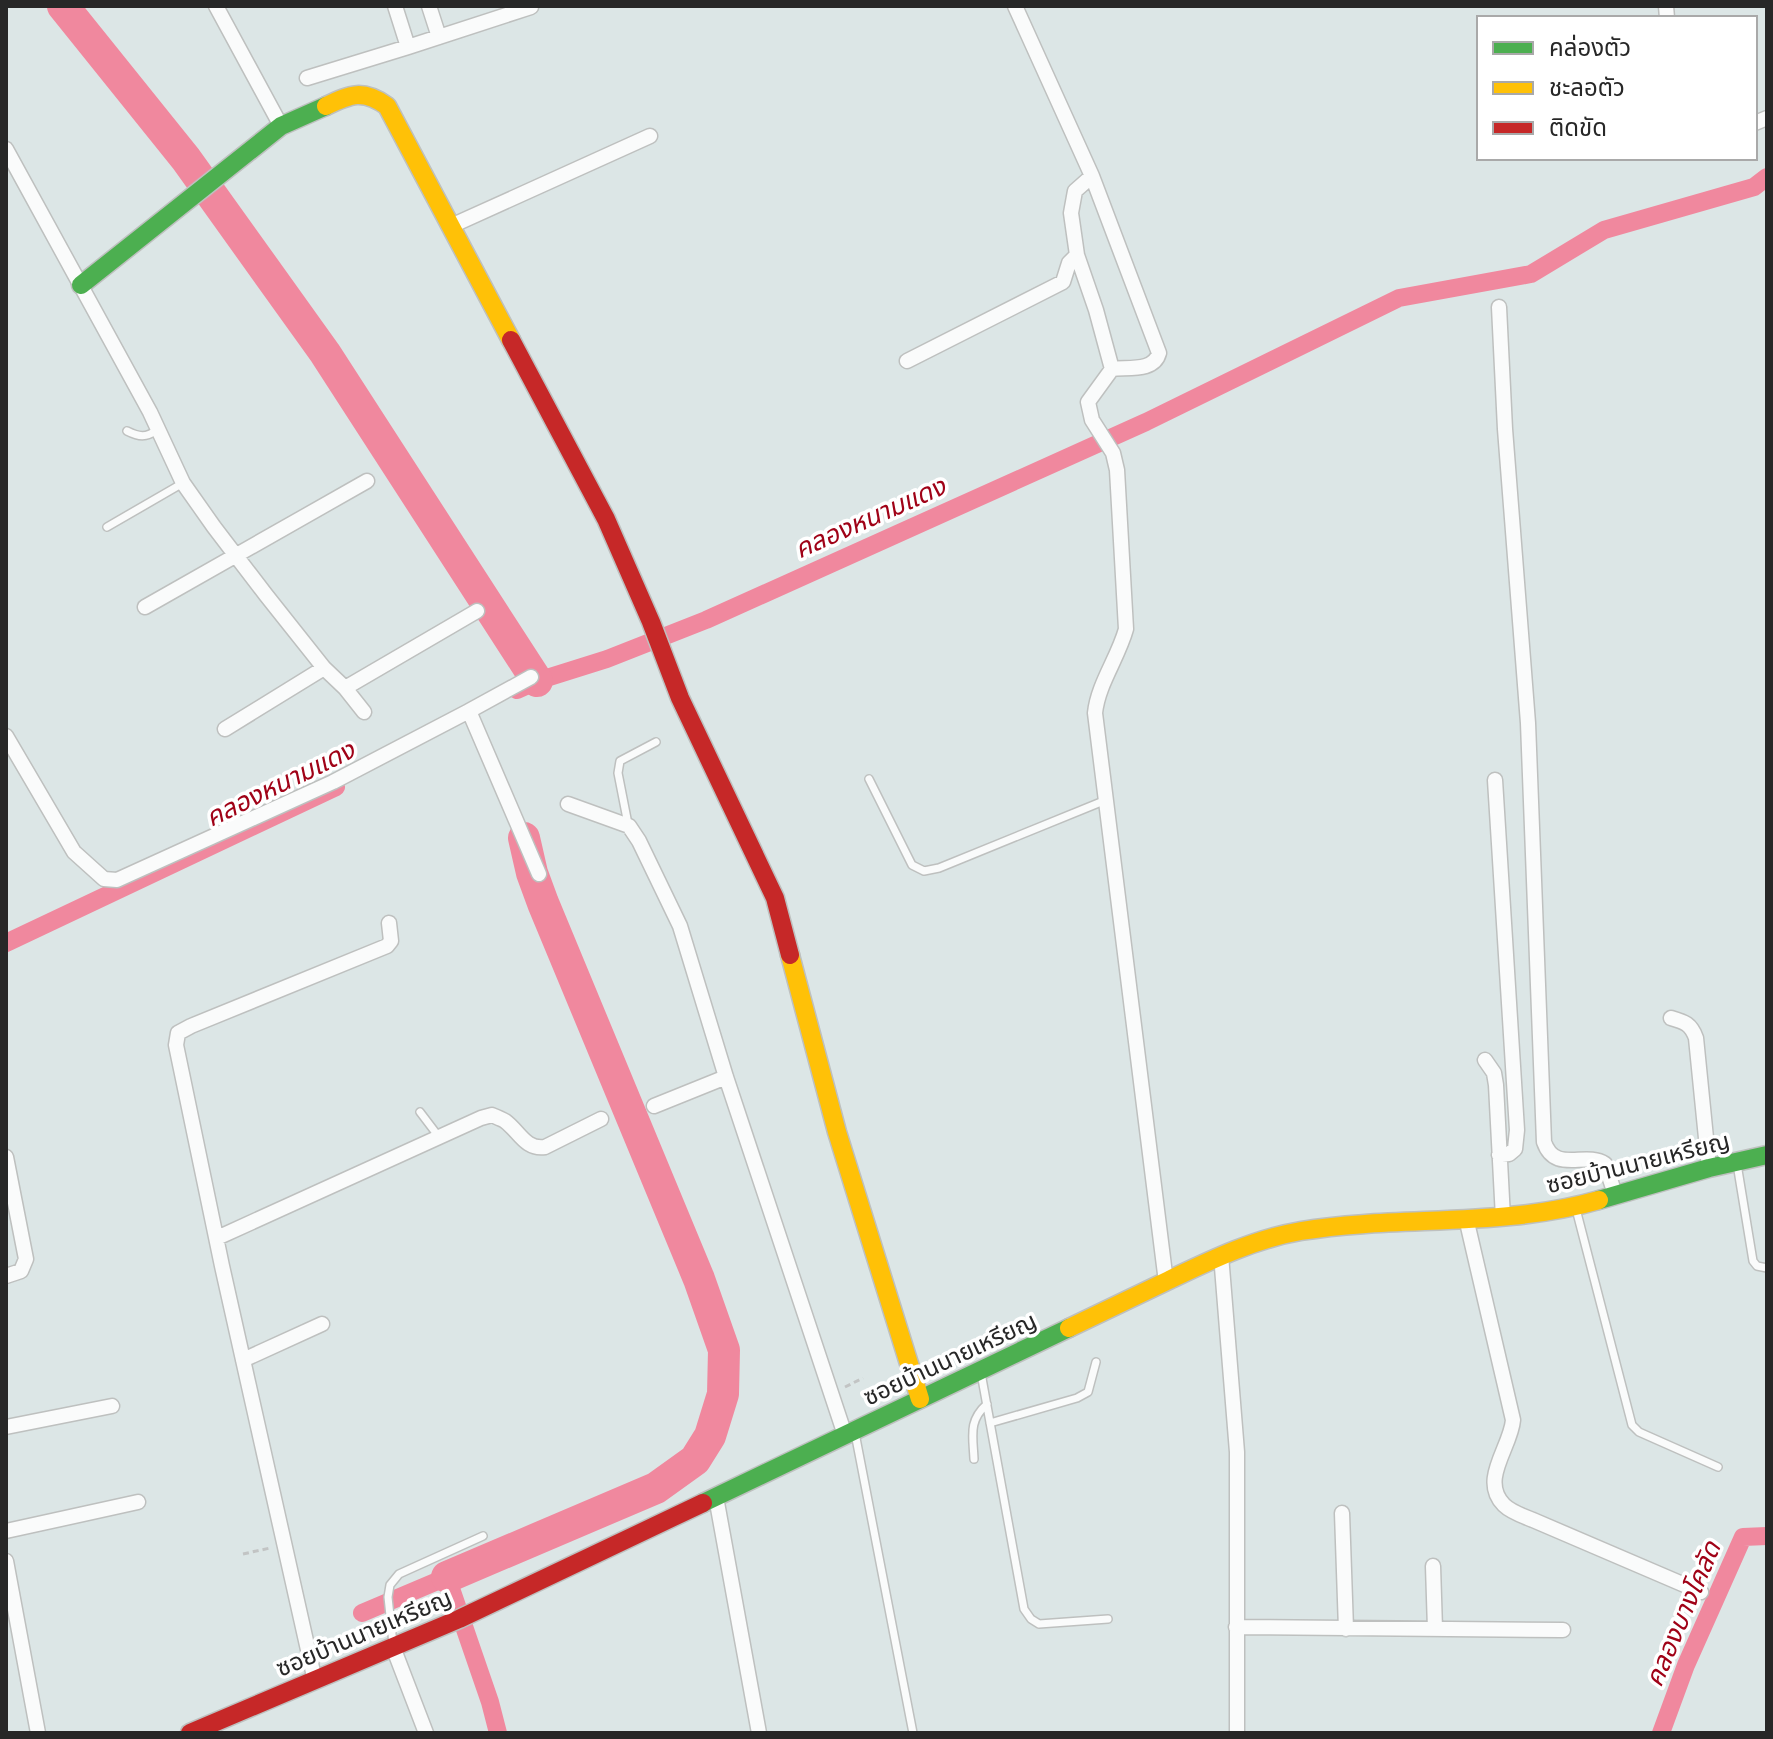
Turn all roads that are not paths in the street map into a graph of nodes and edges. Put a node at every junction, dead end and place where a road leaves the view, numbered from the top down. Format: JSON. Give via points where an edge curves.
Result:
{"nodes":[{"id":1,"x":216,"y":6,"type":"edge"},
{"id":2,"x":395,"y":6,"type":"edge"},
{"id":3,"x":429,"y":6,"type":"edge"},
{"id":4,"x":1015,"y":6,"type":"edge"},
{"id":5,"x":531,"y":7,"type":"edge"},
{"id":6,"x":439,"y":37,"type":"junction"},
{"id":7,"x":408,"y":47,"type":"junction"},
{"id":8,"x":307,"y":78,"type":"dead end"},
{"id":9,"x":281,"y":126,"type":"junction"},
{"id":10,"x":650,"y":136,"type":"dead end"},
{"id":11,"x":6,"y":149,"type":"edge"},
{"id":12,"x":1092,"y":176,"type":"junction"},
{"id":13,"x":451,"y":226,"type":"junction"},
{"id":14,"x":1077,"y":255,"type":"junction"},
{"id":15,"x":81,"y":285,"type":"junction"},
{"id":16,"x":1499,"y":307,"type":"dead end"},
{"id":17,"x":907,"y":361,"type":"dead end"},
{"id":18,"x":1112,"y":369,"type":"junction"},
{"id":19,"x":158,"y":429,"type":"junction"},
{"id":20,"x":127,"y":431,"type":"dead end"},
{"id":21,"x":367,"y":481,"type":"dead end"},
{"id":22,"x":183,"y":483,"type":"junction"},
{"id":23,"x":107,"y":527,"type":"dead end"},
{"id":24,"x":236,"y":556,"type":"junction"},
{"id":25,"x":145,"y":607,"type":"dead end"},
{"id":26,"x":477,"y":611,"type":"dead end"},
{"id":27,"x":324,"y":668,"type":"junction"},
{"id":28,"x":531,"y":677,"type":"dead end"},
{"id":29,"x":345,"y":688,"type":"junction"},
{"id":30,"x":364,"y":712,"type":"dead end"},
{"id":31,"x":469,"y":712,"type":"junction"},
{"id":32,"x":225,"y":729,"type":"dead end"},
{"id":33,"x":6,"y":736,"type":"edge"},
{"id":34,"x":656,"y":742,"type":"dead end"},
{"id":35,"x":869,"y":779,"type":"dead end"},
{"id":36,"x":1495,"y":780,"type":"dead end"},
{"id":37,"x":1106,"y":800,"type":"junction"},
{"id":38,"x":568,"y":804,"type":"dead end"},
{"id":39,"x":629,"y":826,"type":"junction"},
{"id":40,"x":539,"y":874,"type":"dead end"},
{"id":41,"x":389,"y":923,"type":"dead end"},
{"id":42,"x":1671,"y":1018,"type":"dead end"},
{"id":43,"x":1485,"y":1060,"type":"dead end"},
{"id":44,"x":726,"y":1077,"type":"junction"},
{"id":45,"x":654,"y":1106,"type":"dead end"},
{"id":46,"x":420,"y":1112,"type":"dead end"},
{"id":47,"x":601,"y":1119,"type":"dead end"},
{"id":48,"x":439,"y":1137,"type":"junction"},
{"id":49,"x":1499,"y":1155,"type":"junction"},
{"id":50,"x":1767,"y":1155,"type":"edge"},
{"id":51,"x":6,"y":1157,"type":"edge"},
{"id":52,"x":1737,"y":1162,"type":"junction"},
{"id":53,"x":1709,"y":1168,"type":"junction"},
{"id":54,"x":1615,"y":1194,"type":"junction"},
{"id":55,"x":1575,"y":1207,"type":"junction"},
{"id":56,"x":1466,"y":1218,"type":"junction"},
{"id":57,"x":1503,"y":1218,"type":"junction"},
{"id":58,"x":217,"y":1238,"type":"junction"},
{"id":59,"x":1221,"y":1255,"type":"junction"},
{"id":60,"x":1767,"y":1268,"type":"edge"},
{"id":61,"x":6,"y":1276,"type":"edge"},
{"id":62,"x":1166,"y":1282,"type":"junction"},
{"id":63,"x":322,"y":1324,"type":"dead end"},
{"id":64,"x":243,"y":1360,"type":"junction"},
{"id":65,"x":1096,"y":1362,"type":"dead end"},
{"id":66,"x":981,"y":1371,"type":"junction"},
{"id":67,"x":920,"y":1399,"type":"junction"},
{"id":68,"x":987,"y":1404,"type":"junction"},
{"id":69,"x":112,"y":1406,"type":"dead end"},
{"id":70,"x":990,"y":1423,"type":"junction"},
{"id":71,"x":6,"y":1427,"type":"edge"},
{"id":72,"x":850,"y":1433,"type":"junction"},
{"id":73,"x":974,"y":1459,"type":"dead end"},
{"id":74,"x":1718,"y":1467,"type":"dead end"},
{"id":75,"x":716,"y":1497,"type":"junction"},
{"id":76,"x":138,"y":1502,"type":"dead end"},
{"id":77,"x":1342,"y":1513,"type":"dead end"},
{"id":78,"x":6,"y":1531,"type":"edge"},
{"id":79,"x":483,"y":1536,"type":"dead end"},
{"id":80,"x":6,"y":1561,"type":"edge"},
{"id":81,"x":1433,"y":1566,"type":"dead end"},
{"id":82,"x":1701,"y":1592,"type":"dead end"},
{"id":83,"x":1108,"y":1619,"type":"dead end"},
{"id":84,"x":1236,"y":1627,"type":"junction"},
{"id":85,"x":1346,"y":1629,"type":"junction"},
{"id":86,"x":1435,"y":1629,"type":"junction"},
{"id":87,"x":1563,"y":1630,"type":"dead end"},
{"id":88,"x":393,"y":1647,"type":"junction"},
{"id":89,"x":315,"y":1681,"type":"junction"},
{"id":90,"x":38,"y":1733,"type":"edge"},
{"id":91,"x":190,"y":1733,"type":"edge"},
{"id":92,"x":426,"y":1733,"type":"edge"},
{"id":93,"x":759,"y":1733,"type":"edge"},
{"id":94,"x":913,"y":1733,"type":"edge"},
{"id":95,"x":1237,"y":1733,"type":"edge"}],
"edges":[{"from":1,"to":9,"type":"street"},
{"from":2,"to":7,"type":"street"},
{"from":3,"to":6,"type":"street"},
{"from":4,"to":12,"type":"street"},
{"from":5,"to":6,"type":"street"},
{"from":6,"to":7,"type":"street"},
{"from":7,"to":8,"type":"street"},
{"from":9,"to":13,"type":"street","via":[[347,96],[373,96],[387,106]]},
{"from":9,"to":15,"type":"street"},
{"from":10,"to":13,"type":"street"},
{"from":11,"to":15,"type":"street"},
{"from":12,"to":14,"type":"street","via":[[1075,191],[1071,213]]},
{"from":12,"to":18,"type":"street","via":[[1159,353],[1150,366]]},
{"from":13,"to":67,"type":"street","via":[[606,519],[680,698],[775,898],[837,1132]]},
{"from":14,"to":17,"type":"street","via":[[1063,282]]},
{"from":14,"to":18,"type":"street"},
{"from":15,"to":19,"type":"street"},
{"from":16,"to":54,"type":"street","via":[[1528,723],[1544,1142],[1558,1158],[1605,1164]]},
{"from":18,"to":37,"type":"street","via":[[1088,402],[1117,470],[1126,629],[1096,700]]},
{"from":19,"to":20,"type":"lane","via":[[148,437]]},
{"from":19,"to":22,"type":"street"},
{"from":21,"to":24,"type":"street"},
{"from":22,"to":23,"type":"lane"},
{"from":22,"to":24,"type":"street"},
{"from":24,"to":25,"type":"street"},
{"from":24,"to":27,"type":"street"},
{"from":26,"to":29,"type":"street"},
{"from":27,"to":29,"type":"street"},
{"from":27,"to":32,"type":"street"},
{"from":28,"to":31,"type":"street"},
{"from":29,"to":30,"type":"street"},
{"from":31,"to":33,"type":"street","via":[[333,782],[117,880],[97,874],[74,852]]},
{"from":31,"to":40,"type":"street"},
{"from":34,"to":39,"type":"lane","via":[[620,761]]},
{"from":35,"to":37,"type":"lane","via":[[912,865],[924,871]]},
{"from":36,"to":49,"type":"street","via":[[1517,1130],[1515,1149]]},
{"from":37,"to":62,"type":"street"},
{"from":38,"to":39,"type":"street"},
{"from":39,"to":44,"type":"street","via":[[680,926]]},
{"from":41,"to":58,"type":"street","via":[[387,946],[178,1033],[176,1045]]},
{"from":42,"to":53,"type":"street","via":[[1688,1023],[1696,1038]]},
{"from":43,"to":49,"type":"street","via":[[1496,1085]]},
{"from":44,"to":45,"type":"street"},
{"from":44,"to":72,"type":"street","via":[[831,1394]]},
{"from":46,"to":48,"type":"lane"},
{"from":47,"to":48,"type":"street","via":[[536,1148],[492,1115]]},
{"from":48,"to":58,"type":"street"},
{"from":49,"to":57,"type":"street"},
{"from":50,"to":52,"type":"street","name":"ซอยบ้านนายเหรียญ"},
{"from":51,"to":61,"type":"street","via":[[26,1259],[21,1271]]},
{"from":52,"to":53,"type":"street","name":"ซอยบ้านนายเหรียญ"},
{"from":52,"to":60,"type":"lane","via":[[1753,1261]]},
{"from":53,"to":54,"type":"street","name":"ซอยบ้านนายเหรียญ"},
{"from":54,"to":55,"type":"street","name":"ซอยบ้านนายเหรียญ"},
{"from":55,"to":57,"type":"street","name":"ซอยบ้านนายเหรียญ"},
{"from":55,"to":74,"type":"lane","via":[[1632,1425]]},
{"from":56,"to":57,"type":"street","name":"ซอยบ้านนายเหรียญ"},
{"from":56,"to":59,"type":"street","name":"ซอยบ้านนายเหรียญ","via":[[1328,1227]]},
{"from":56,"to":82,"type":"street","via":[[1513,1420],[1494,1478],[1503,1504]]},
{"from":58,"to":64,"type":"street"},
{"from":59,"to":62,"type":"street","name":"ซอยบ้านนายเหรียญ"},
{"from":59,"to":84,"type":"street","via":[[1237,1452]]},
{"from":62,"to":66,"type":"street","name":"ซอยบ้านนายเหรียญ"},
{"from":63,"to":64,"type":"street"},
{"from":64,"to":89,"type":"street"},
{"from":65,"to":70,"type":"lane","via":[[1088,1392]]},
{"from":66,"to":67,"type":"street","name":"ซอยบ้านนายเหรียญ"},
{"from":66,"to":68,"type":"lane"},
{"from":67,"to":72,"type":"street","name":"ซอยบ้านนายเหรียญ"},
{"from":68,"to":70,"type":"lane"},
{"from":68,"to":73,"type":"lane","via":[[975,1418]]},
{"from":69,"to":71,"type":"street"},
{"from":70,"to":83,"type":"lane","via":[[1024,1609],[1039,1624]]},
{"from":72,"to":75,"type":"street","name":"ซอยบ้านนายเหรียญ"},
{"from":72,"to":94,"type":"lane"},
{"from":75,"to":88,"type":"street","name":"ซอยบ้านนายเหรียญ"},
{"from":75,"to":93,"type":"street"},
{"from":76,"to":78,"type":"street"},
{"from":77,"to":85,"type":"street"},
{"from":79,"to":88,"type":"lane","via":[[399,1574],[390,1585]]},
{"from":80,"to":90,"type":"street"},
{"from":81,"to":86,"type":"street"},
{"from":84,"to":85,"type":"street"},
{"from":84,"to":95,"type":"street"},
{"from":85,"to":86,"type":"street"},
{"from":86,"to":87,"type":"street"},
{"from":88,"to":89,"type":"street","name":"ซอยบ้านนายเหรียญ"},
{"from":88,"to":92,"type":"street"},
{"from":89,"to":91,"type":"street","name":"ซอยบ้านนายเหรียญ"}]}
